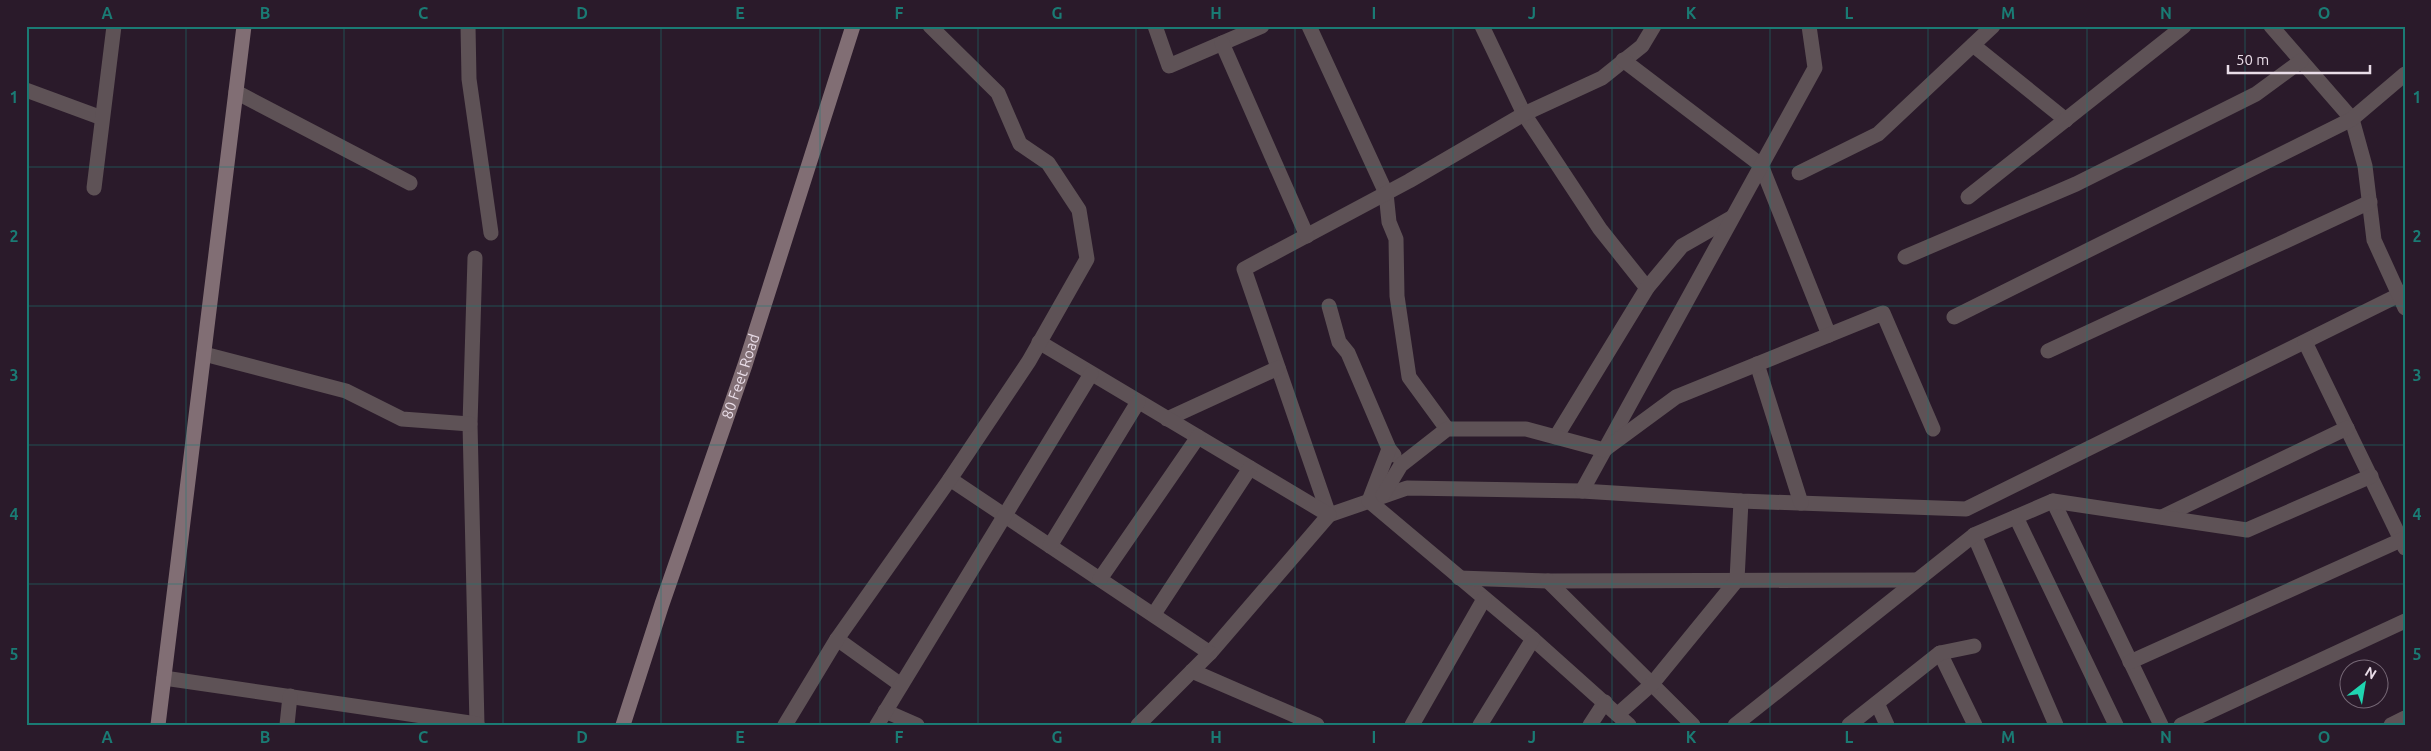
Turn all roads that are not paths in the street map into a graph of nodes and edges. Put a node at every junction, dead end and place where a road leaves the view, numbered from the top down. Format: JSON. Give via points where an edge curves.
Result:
{"nodes":[{"id":1,"x":114,"y":26,"type":"edge"},
{"id":2,"x":244,"y":26,"type":"edge"},
{"id":3,"x":468,"y":26,"type":"edge"},
{"id":4,"x":853,"y":26,"type":"edge"},
{"id":5,"x":930,"y":26,"type":"edge"},
{"id":6,"x":1155,"y":26,"type":"edge"},
{"id":7,"x":1262,"y":26,"type":"edge"},
{"id":8,"x":1309,"y":26,"type":"edge"},
{"id":9,"x":1482,"y":26,"type":"edge"},
{"id":10,"x":1654,"y":26,"type":"edge"},
{"id":11,"x":1809,"y":26,"type":"edge"},
{"id":12,"x":1993,"y":26,"type":"edge"},
{"id":13,"x":2184,"y":26,"type":"edge"},
{"id":14,"x":2271,"y":26,"type":"edge"},
{"id":15,"x":1222,"y":43,"type":"junction"},
{"id":16,"x":1973,"y":45,"type":"junction"},
{"id":17,"x":1624,"y":60,"type":"junction"},
{"id":18,"x":2301,"y":61,"type":"junction"},
{"id":19,"x":2405,"y":74,"type":"edge"},
{"id":20,"x":26,"y":90,"type":"edge"},
{"id":21,"x":236,"y":92,"type":"junction"},
{"id":22,"x":1524,"y":114,"type":"junction"},
{"id":23,"x":102,"y":118,"type":"junction"},
{"id":24,"x":2066,"y":120,"type":"junction"},
{"id":25,"x":2352,"y":120,"type":"junction"},
{"id":26,"x":1761,"y":165,"type":"junction"},
{"id":27,"x":1799,"y":173,"type":"dead end"},
{"id":28,"x":410,"y":183,"type":"dead end"},
{"id":29,"x":94,"y":188,"type":"dead end"},
{"id":30,"x":1386,"y":193,"type":"junction"},
{"id":31,"x":1968,"y":197,"type":"dead end"},
{"id":32,"x":2370,"y":202,"type":"junction"},
{"id":33,"x":1733,"y":217,"type":"junction"},
{"id":34,"x":491,"y":233,"type":"dead end"},
{"id":35,"x":1307,"y":236,"type":"junction"},
{"id":36,"x":1905,"y":257,"type":"dead end"},
{"id":37,"x":475,"y":258,"type":"dead end"},
{"id":38,"x":1647,"y":288,"type":"junction"},
{"id":39,"x":2403,"y":298,"type":"edge"},
{"id":40,"x":1329,"y":306,"type":"dead end"},
{"id":41,"x":1954,"y":317,"type":"dead end"},
{"id":42,"x":1829,"y":334,"type":"junction"},
{"id":43,"x":1039,"y":342,"type":"junction"},
{"id":44,"x":2305,"y":342,"type":"junction"},
{"id":45,"x":2048,"y":350,"type":"dead end"},
{"id":46,"x":204,"y":354,"type":"junction"},
{"id":47,"x":1757,"y":364,"type":"junction"},
{"id":48,"x":1278,"y":368,"type":"junction"},
{"id":49,"x":1090,"y":374,"type":"junction"},
{"id":50,"x":1138,"y":402,"type":"junction"},
{"id":51,"x":1167,"y":419,"type":"junction"},
{"id":52,"x":470,"y":424,"type":"junction"},
{"id":53,"x":2347,"y":428,"type":"junction"},
{"id":54,"x":1447,"y":429,"type":"junction"},
{"id":55,"x":1933,"y":429,"type":"dead end"},
{"id":56,"x":1198,"y":437,"type":"junction"},
{"id":57,"x":1556,"y":437,"type":"junction"},
{"id":58,"x":1388,"y":449,"type":"junction"},
{"id":59,"x":1604,"y":450,"type":"junction"},
{"id":60,"x":1401,"y":465,"type":"junction"},
{"id":61,"x":1250,"y":468,"type":"junction"},
{"id":62,"x":2371,"y":476,"type":"junction"},
{"id":63,"x":950,"y":479,"type":"junction"},
{"id":64,"x":1582,"y":491,"type":"junction"},
{"id":65,"x":1376,"y":498,"type":"junction"},
{"id":66,"x":1741,"y":501,"type":"junction"},
{"id":67,"x":2053,"y":501,"type":"junction"},
{"id":68,"x":1801,"y":503,"type":"junction"},
{"id":69,"x":1329,"y":514,"type":"junction"},
{"id":70,"x":1004,"y":515,"type":"junction"},
{"id":71,"x":2016,"y":517,"type":"junction"},
{"id":72,"x":2162,"y":517,"type":"junction"},
{"id":73,"x":1974,"y":535,"type":"junction"},
{"id":74,"x":2403,"y":544,"type":"edge"},
{"id":75,"x":1050,"y":546,"type":"junction"},
{"id":76,"x":1459,"y":578,"type":"junction"},
{"id":77,"x":1100,"y":579,"type":"junction"},
{"id":78,"x":1737,"y":580,"type":"junction"},
{"id":79,"x":1916,"y":580,"type":"junction"},
{"id":80,"x":1548,"y":581,"type":"junction"},
{"id":81,"x":1484,"y":599,"type":"junction"},
{"id":82,"x":1154,"y":614,"type":"junction"},
{"id":83,"x":2405,"y":621,"type":"edge"},
{"id":84,"x":837,"y":639,"type":"junction"},
{"id":85,"x":1533,"y":639,"type":"junction"},
{"id":86,"x":1974,"y":646,"type":"dead end"},
{"id":87,"x":1210,"y":653,"type":"junction"},
{"id":88,"x":1940,"y":653,"type":"junction"},
{"id":89,"x":2130,"y":662,"type":"junction"},
{"id":90,"x":1192,"y":671,"type":"junction"},
{"id":91,"x":164,"y":678,"type":"junction"},
{"id":92,"x":1652,"y":684,"type":"junction"},
{"id":93,"x":901,"y":685,"type":"junction"},
{"id":94,"x":290,"y":696,"type":"junction"},
{"id":95,"x":1605,"y":702,"type":"junction"},
{"id":96,"x":1876,"y":703,"type":"junction"},
{"id":97,"x":885,"y":711,"type":"junction"},
{"id":98,"x":1618,"y":714,"type":"junction"},
{"id":99,"x":2405,"y":718,"type":"edge"},
{"id":100,"x":477,"y":724,"type":"edge"},
{"id":101,"x":158,"y":725,"type":"edge"},
{"id":102,"x":287,"y":725,"type":"edge"},
{"id":103,"x":623,"y":725,"type":"edge"},
{"id":104,"x":785,"y":725,"type":"edge"},
{"id":105,"x":877,"y":725,"type":"edge"},
{"id":106,"x":917,"y":725,"type":"edge"},
{"id":107,"x":1138,"y":725,"type":"edge"},
{"id":108,"x":1317,"y":725,"type":"edge"},
{"id":109,"x":1412,"y":725,"type":"edge"},
{"id":110,"x":1480,"y":725,"type":"edge"},
{"id":111,"x":1590,"y":725,"type":"edge"},
{"id":112,"x":1629,"y":725,"type":"edge"},
{"id":113,"x":1693,"y":725,"type":"edge"},
{"id":114,"x":1735,"y":725,"type":"edge"},
{"id":115,"x":1849,"y":725,"type":"edge"},
{"id":116,"x":1886,"y":725,"type":"edge"},
{"id":117,"x":1975,"y":725,"type":"edge"},
{"id":118,"x":2056,"y":725,"type":"edge"},
{"id":119,"x":2116,"y":725,"type":"edge"},
{"id":120,"x":2161,"y":725,"type":"edge"},
{"id":121,"x":2181,"y":725,"type":"edge"},
{"id":122,"x":2391,"y":725,"type":"edge"}],
"edges":[{"from":1,"to":23,"type":"street"},
{"from":2,"to":21,"type":"main road"},
{"from":3,"to":34,"type":"street","via":[[469,79]]},
{"from":4,"to":103,"type":"main road","name":"80 Feet Road","via":[[745,364]]},
{"from":5,"to":43,"type":"street","via":[[998,93],[1020,144],[1048,164],[1079,210],[1087,259]]},
{"from":6,"to":15,"type":"street","via":[[1169,66]]},
{"from":7,"to":15,"type":"street"},
{"from":8,"to":30,"type":"street"},
{"from":9,"to":22,"type":"street"},
{"from":10,"to":17,"type":"street","via":[[1642,46]]},
{"from":11,"to":26,"type":"street","via":[[1815,68]]},
{"from":12,"to":16,"type":"street"},
{"from":13,"to":24,"type":"street"},
{"from":14,"to":18,"type":"street"},
{"from":15,"to":35,"type":"street"},
{"from":16,"to":24,"type":"street"},
{"from":16,"to":27,"type":"street","via":[[1878,134]]},
{"from":17,"to":22,"type":"street","via":[[1602,78]]},
{"from":17,"to":26,"type":"street"},
{"from":18,"to":25,"type":"street"},
{"from":18,"to":36,"type":"street","via":[[2256,94],[2076,184]]},
{"from":19,"to":25,"type":"street"},
{"from":20,"to":23,"type":"street"},
{"from":21,"to":28,"type":"street"},
{"from":21,"to":46,"type":"main road"},
{"from":22,"to":30,"type":"street"},
{"from":22,"to":38,"type":"street","via":[[1600,229]]},
{"from":23,"to":29,"type":"street"},
{"from":24,"to":31,"type":"street"},
{"from":25,"to":32,"type":"street","via":[[2365,166]]},
{"from":25,"to":41,"type":"street"},
{"from":26,"to":33,"type":"street"},
{"from":26,"to":42,"type":"street"},
{"from":30,"to":35,"type":"street"},
{"from":30,"to":54,"type":"street","via":[[1389,222],[1396,239],[1397,296],[1409,377]]},
{"from":32,"to":39,"type":"street","via":[[2374,240]]},
{"from":32,"to":45,"type":"street"},
{"from":33,"to":38,"type":"street","via":[[1682,246]]},
{"from":33,"to":59,"type":"street"},
{"from":35,"to":48,"type":"street","via":[[1244,269]]},
{"from":37,"to":52,"type":"street"},
{"from":38,"to":57,"type":"street"},
{"from":39,"to":44,"type":"street"},
{"from":40,"to":58,"type":"street","via":[[1339,342],[1348,353]]},
{"from":42,"to":47,"type":"street"},
{"from":42,"to":55,"type":"street","via":[[1883,312]]},
{"from":43,"to":49,"type":"street"},
{"from":43,"to":63,"type":"street"},
{"from":44,"to":53,"type":"street"},
{"from":44,"to":68,"type":"street","via":[[1966,509]]},
{"from":46,"to":52,"type":"street","via":[[346,391],[402,420]]},
{"from":46,"to":91,"type":"main road"},
{"from":47,"to":59,"type":"street","via":[[1676,397]]},
{"from":47,"to":68,"type":"street"},
{"from":48,"to":51,"type":"street"},
{"from":48,"to":69,"type":"street"},
{"from":49,"to":50,"type":"street"},
{"from":49,"to":70,"type":"street"},
{"from":50,"to":51,"type":"street"},
{"from":50,"to":75,"type":"street"},
{"from":51,"to":56,"type":"street"},
{"from":52,"to":100,"type":"street"},
{"from":53,"to":62,"type":"street"},
{"from":53,"to":72,"type":"street"},
{"from":54,"to":57,"type":"street","via":[[1526,429]]},
{"from":54,"to":60,"type":"street"},
{"from":56,"to":61,"type":"street"},
{"from":56,"to":77,"type":"street"},
{"from":57,"to":59,"type":"street"},
{"from":58,"to":60,"type":"street"},
{"from":58,"to":65,"type":"street"},
{"from":59,"to":64,"type":"street"},
{"from":60,"to":65,"type":"street"},
{"from":61,"to":69,"type":"street"},
{"from":61,"to":82,"type":"street"},
{"from":62,"to":72,"type":"street","via":[[2247,530]]},
{"from":62,"to":74,"type":"street"},
{"from":63,"to":70,"type":"street"},
{"from":63,"to":84,"type":"street"},
{"from":64,"to":65,"type":"street","via":[[1407,488]]},
{"from":64,"to":66,"type":"street"},
{"from":65,"to":69,"type":"street"},
{"from":65,"to":76,"type":"street"},
{"from":66,"to":68,"type":"street"},
{"from":66,"to":78,"type":"street"},
{"from":67,"to":71,"type":"street"},
{"from":67,"to":72,"type":"street"},
{"from":67,"to":89,"type":"street"},
{"from":69,"to":87,"type":"street"},
{"from":70,"to":75,"type":"street"},
{"from":70,"to":93,"type":"street"},
{"from":71,"to":73,"type":"street"},
{"from":71,"to":119,"type":"street"},
{"from":73,"to":79,"type":"street"},
{"from":73,"to":118,"type":"street"},
{"from":74,"to":89,"type":"street"},
{"from":75,"to":77,"type":"street"},
{"from":76,"to":80,"type":"street"},
{"from":76,"to":81,"type":"street"},
{"from":77,"to":82,"type":"street"},
{"from":78,"to":79,"type":"street"},
{"from":78,"to":80,"type":"street"},
{"from":78,"to":92,"type":"street"},
{"from":79,"to":114,"type":"street"},
{"from":80,"to":92,"type":"street"},
{"from":81,"to":85,"type":"street"},
{"from":81,"to":109,"type":"street"},
{"from":82,"to":87,"type":"street"},
{"from":83,"to":121,"type":"street"},
{"from":84,"to":93,"type":"street"},
{"from":84,"to":104,"type":"street"},
{"from":85,"to":95,"type":"street"},
{"from":85,"to":110,"type":"street"},
{"from":86,"to":88,"type":"street"},
{"from":87,"to":90,"type":"street"},
{"from":88,"to":96,"type":"street"},
{"from":88,"to":117,"type":"street"},
{"from":89,"to":120,"type":"street"},
{"from":90,"to":107,"type":"street"},
{"from":90,"to":108,"type":"street"},
{"from":91,"to":94,"type":"street"},
{"from":91,"to":101,"type":"main road"},
{"from":92,"to":98,"type":"street"},
{"from":92,"to":113,"type":"street"},
{"from":93,"to":97,"type":"street"},
{"from":94,"to":100,"type":"street"},
{"from":94,"to":102,"type":"street"},
{"from":95,"to":98,"type":"street"},
{"from":95,"to":111,"type":"street"},
{"from":96,"to":115,"type":"street"},
{"from":96,"to":116,"type":"street"},
{"from":97,"to":105,"type":"street"},
{"from":97,"to":106,"type":"street"},
{"from":98,"to":112,"type":"street"},
{"from":99,"to":122,"type":"street"}]}
